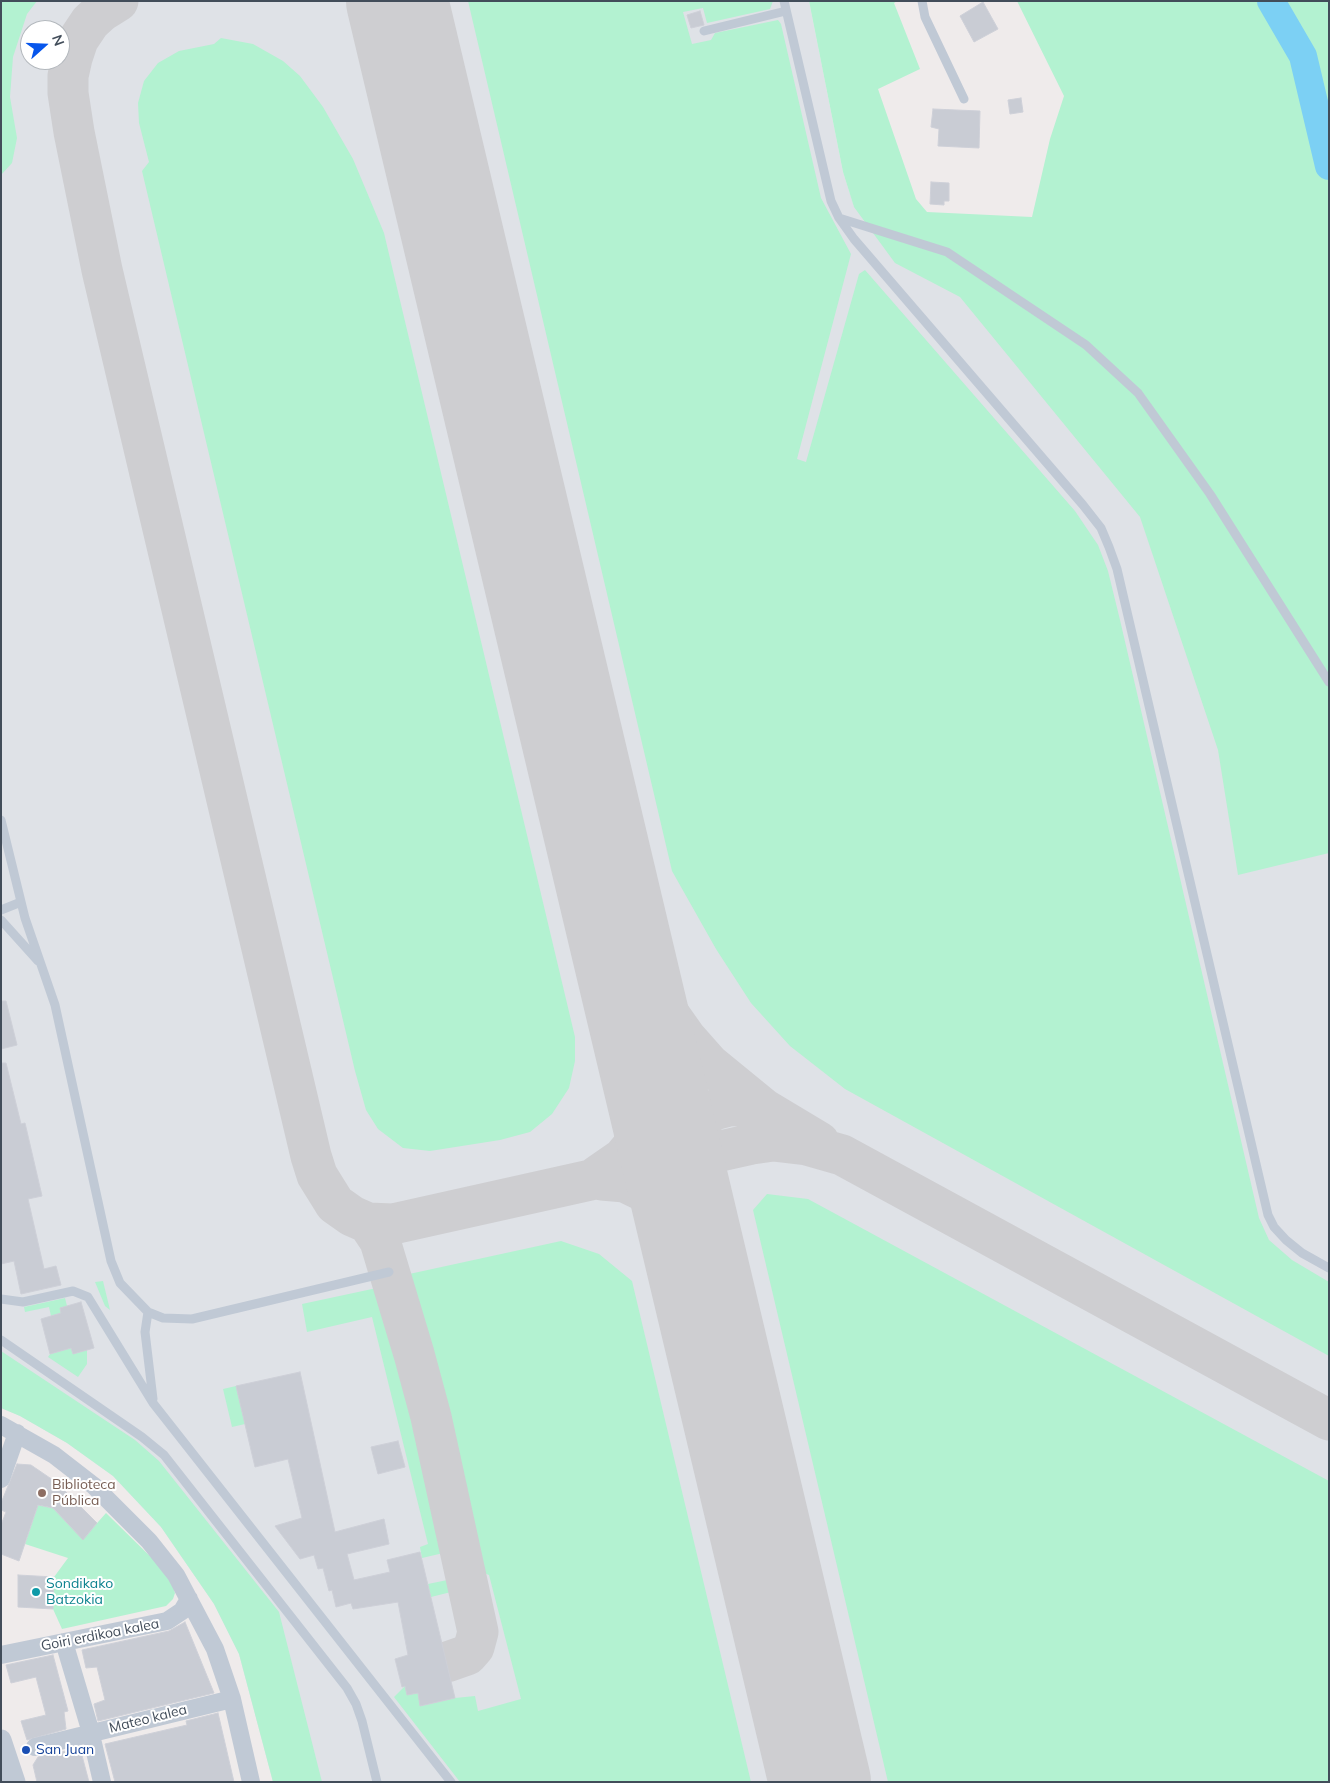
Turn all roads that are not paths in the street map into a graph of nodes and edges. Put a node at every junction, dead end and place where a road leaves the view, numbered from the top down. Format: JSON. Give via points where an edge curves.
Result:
{"nodes":[{"id":1,"x":784,"y":1,"type":"edge"},
{"id":2,"x":922,"y":1,"type":"edge"},
{"id":3,"x":786,"y":11,"type":"junction"},
{"id":4,"x":704,"y":31,"type":"dead end"},
{"id":5,"x":964,"y":99,"type":"dead end"},
{"id":6,"x":839,"y":218,"type":"junction"},
{"id":7,"x":1329,"y":682,"type":"edge"},
{"id":8,"x":1,"y":820,"type":"edge"},
{"id":9,"x":21,"y":902,"type":"junction"},
{"id":10,"x":1,"y":910,"type":"edge"},
{"id":11,"x":1,"y":920,"type":"edge"},
{"id":12,"x":41,"y":964,"type":"junction"},
{"id":13,"x":1329,"y":1268,"type":"edge"},
{"id":14,"x":390,"y":1272,"type":"dead end"},
{"id":15,"x":1,"y":1299,"type":"edge"},
{"id":16,"x":148,"y":1312,"type":"junction"},
{"id":17,"x":1,"y":1340,"type":"edge"},
{"id":18,"x":153,"y":1403,"type":"junction"},
{"id":19,"x":9,"y":1429,"type":"edge"},
{"id":20,"x":1,"y":1479,"type":"edge"},
{"id":21,"x":189,"y":1599,"type":"junction"},
{"id":22,"x":70,"y":1647,"type":"junction"},
{"id":23,"x":1,"y":1655,"type":"edge"},
{"id":24,"x":232,"y":1699,"type":"junction"},
{"id":25,"x":90,"y":1734,"type":"junction"},
{"id":26,"x":1,"y":1740,"type":"edge"},
{"id":27,"x":35,"y":1747,"type":"dead end"},
{"id":28,"x":15,"y":1782,"type":"edge"},
{"id":29,"x":102,"y":1782,"type":"edge"},
{"id":30,"x":251,"y":1782,"type":"edge"},
{"id":31,"x":377,"y":1782,"type":"edge"},
{"id":32,"x":450,"y":1782,"type":"edge"}],
"edges":[{"from":1,"to":3,"type":"lane"},
{"from":2,"to":5,"type":"lane","via":[[925,17]]},
{"from":3,"to":4,"type":"lane"},
{"from":3,"to":6,"type":"lane","via":[[831,201]]},
{"from":6,"to":7,"type":"lane","via":[[947,252],[1086,345],[1138,393],[1210,494]]},
{"from":6,"to":13,"type":"lane","via":[[1101,528],[1117,569],[1268,1215],[1286,1240]]},
{"from":8,"to":9,"type":"lane"},
{"from":9,"to":10,"type":"lane"},
{"from":9,"to":12,"type":"lane"},
{"from":11,"to":12,"type":"lane"},
{"from":12,"to":16,"type":"lane","via":[[56,1005],[111,1261],[120,1283]]},
{"from":14,"to":16,"type":"lane","via":[[192,1318],[163,1318]]},
{"from":15,"to":18,"type":"lane","via":[[23,1302],[73,1291],[88,1297]]},
{"from":16,"to":18,"type":"lane","via":[[145,1332]]},
{"from":17,"to":31,"type":"lane","via":[[142,1437],[164,1456],[346,1688],[362,1722]]},
{"from":18,"to":32,"type":"lane"},
{"from":19,"to":20,"type":"street"},
{"from":19,"to":21,"type":"street","via":[[74,1469],[115,1506],[149,1541],[176,1575]]},
{"from":21,"to":22,"type":"street","name":"Goiri erdikoa kalea","via":[[182,1611],[167,1621]]},
{"from":21,"to":24,"type":"street","via":[[215,1649]]},
{"from":22,"to":23,"type":"street","name":"Goiri erdikoa kalea"},
{"from":22,"to":25,"type":"street"},
{"from":24,"to":25,"type":"street","name":"Mateo kalea"},
{"from":24,"to":30,"type":"street"},
{"from":25,"to":27,"type":"street","name":"Mateo kalea"},
{"from":25,"to":29,"type":"street"},
{"from":26,"to":28,"type":"street"}]}
